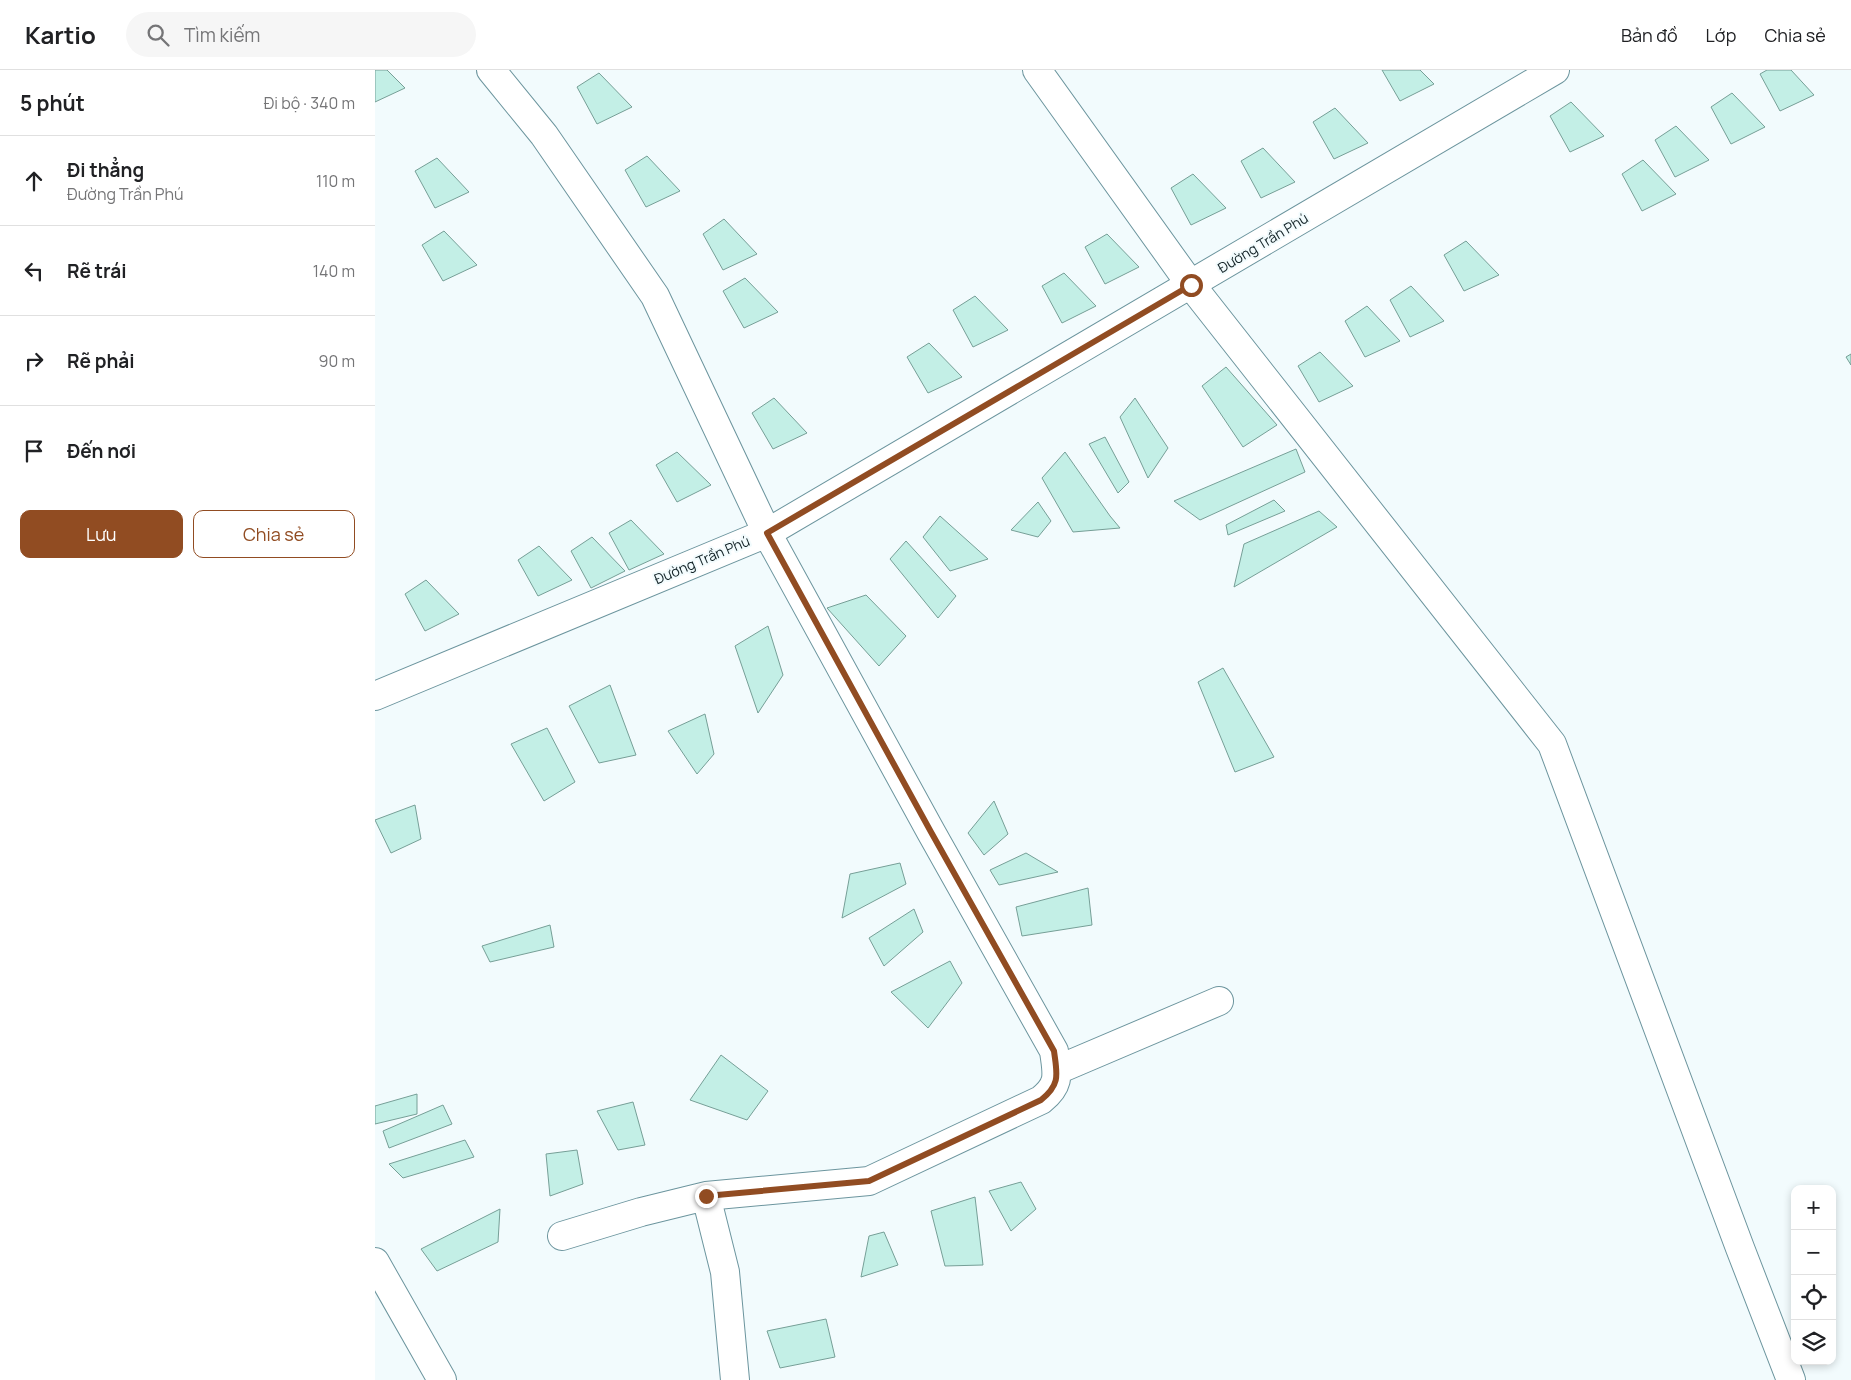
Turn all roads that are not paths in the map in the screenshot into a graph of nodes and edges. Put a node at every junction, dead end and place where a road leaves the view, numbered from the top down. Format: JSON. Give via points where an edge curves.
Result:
{"nodes":[{"id":1,"x":491,"y":70,"type":"edge"},
{"id":2,"x":1037,"y":70,"type":"edge"},
{"id":3,"x":1555,"y":70,"type":"edge"},
{"id":4,"x":1191,"y":285,"type":"junction"},
{"id":5,"x":767,"y":533,"type":"junction"},
{"id":6,"x":375,"y":696,"type":"edge"},
{"id":7,"x":1219,"y":1001,"type":"dead end"},
{"id":8,"x":1057,"y":1070,"type":"junction"},
{"id":9,"x":706,"y":1196,"type":"junction"},
{"id":10,"x":562,"y":1236,"type":"dead end"},
{"id":11,"x":375,"y":1262,"type":"edge"},
{"id":12,"x":442,"y":1380,"type":"edge"},
{"id":13,"x":735,"y":1380,"type":"edge"},
{"id":14,"x":1791,"y":1380,"type":"edge"}],
"edges":[{"from":1,"to":5,"type":"street","via":[[543,135],[655,296]]},
{"from":2,"to":4,"type":"street"},
{"from":3,"to":4,"type":"street","name":"Đường Trần Phú"},
{"from":4,"to":5,"type":"street","name":"Đường Trần Phú"},
{"from":4,"to":14,"type":"street","via":[[1552,744]]},
{"from":5,"to":6,"type":"street","name":"Đường Trần Phú"},
{"from":5,"to":8,"type":"street","via":[[1054,1051]]},
{"from":7,"to":8,"type":"street"},
{"from":8,"to":9,"type":"street","via":[[1051,1092],[1041,1100],[869,1181]]},
{"from":9,"to":10,"type":"street"},
{"from":9,"to":13,"type":"street","via":[[725,1272]]},
{"from":11,"to":12,"type":"street"}]}
